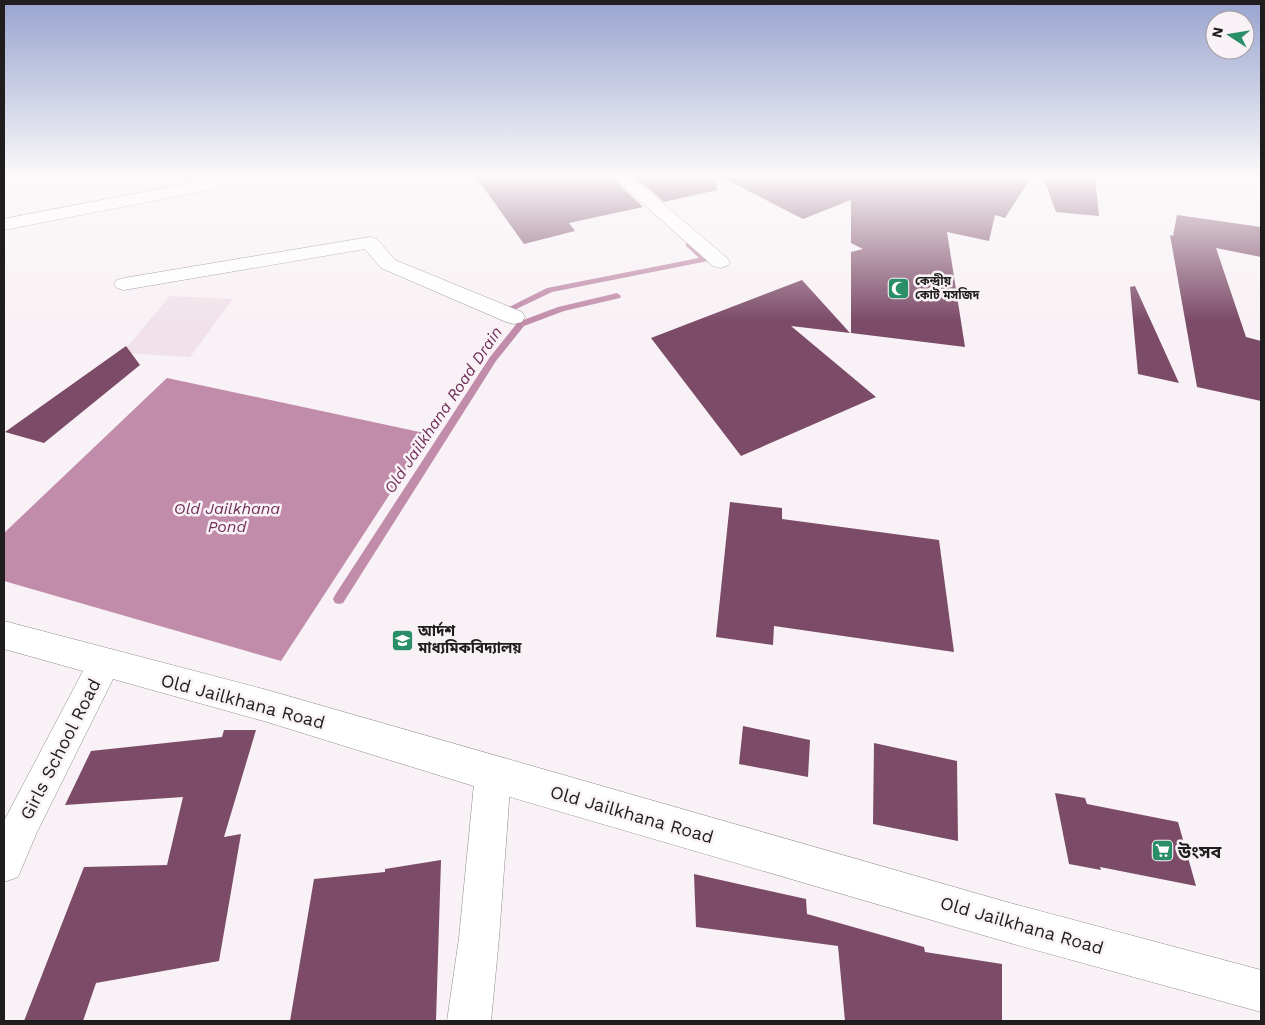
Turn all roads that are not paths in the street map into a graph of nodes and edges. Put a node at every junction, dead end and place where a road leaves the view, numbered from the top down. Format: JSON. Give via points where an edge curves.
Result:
{"nodes":[{"id":1,"x":677,"y":225,"type":"edge"},
{"id":2,"x":720,"y":262,"type":"dead end"},
{"id":3,"x":124,"y":284,"type":"dead end"},
{"id":4,"x":514,"y":317,"type":"dead end"},
{"id":5,"x":4,"y":635,"type":"edge"},
{"id":6,"x":104,"y":662,"type":"junction"},
{"id":7,"x":494,"y":774,"type":"junction"},
{"id":8,"x":4,"y":863,"type":"edge"},
{"id":9,"x":1261,"y":991,"type":"edge"},
{"id":10,"x":469,"y":1021,"type":"edge"}],
"edges":[{"from":1,"to":2,"type":"street"},
{"from":3,"to":4,"type":"street","via":[[370,243],[388,264]]},
{"from":5,"to":6,"type":"street","name":"Old Jailkhana Road"},
{"from":6,"to":7,"type":"street","name":"Old Jailkhana Road","via":[[267,706]]},
{"from":6,"to":8,"type":"street","name":"Girls School Road"},
{"from":7,"to":9,"type":"street","name":"Old Jailkhana Road","via":[[1010,923]]},
{"from":7,"to":10,"type":"street"}]}
